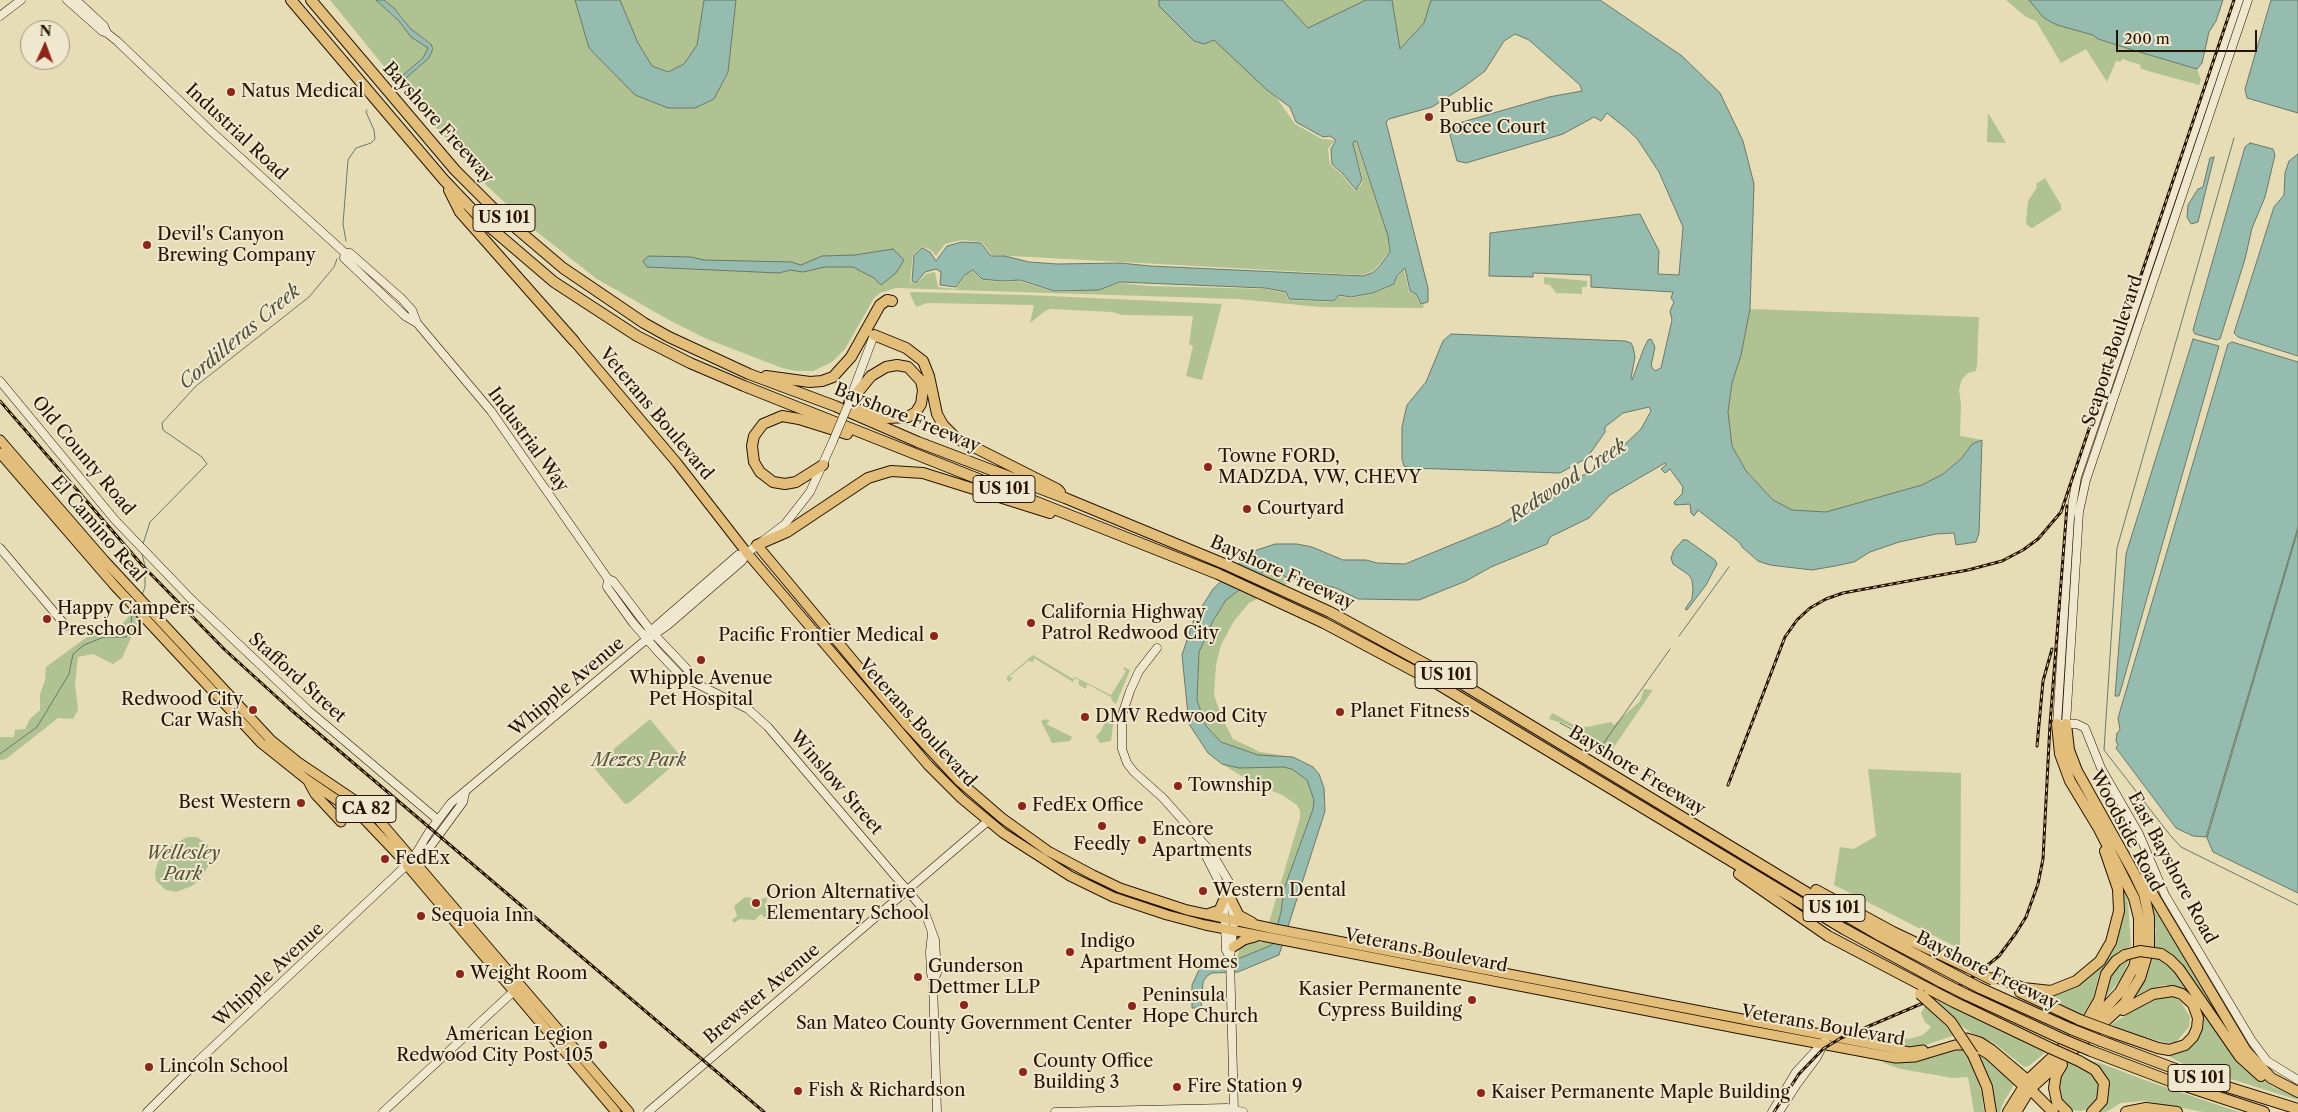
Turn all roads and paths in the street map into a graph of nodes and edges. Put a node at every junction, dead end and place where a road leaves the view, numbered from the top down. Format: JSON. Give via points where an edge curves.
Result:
{"nodes":[{"id":1,"x":21,"y":0,"type":"edge"},
{"id":2,"x":67,"y":0,"type":"edge"},
{"id":3,"x":76,"y":0,"type":"edge"},
{"id":4,"x":291,"y":0,"type":"edge"},
{"id":5,"x":311,"y":0,"type":"edge"},
{"id":6,"x":2239,"y":0,"type":"edge"},
{"id":7,"x":2243,"y":0,"type":"edge"},
{"id":8,"x":2248,"y":0,"type":"edge"},
{"id":9,"x":2245,"y":10,"type":"junction"},
{"id":10,"x":0,"y":16,"type":"edge"},
{"id":11,"x":107,"y":32,"type":"junction"},
{"id":12,"x":444,"y":180,"type":"junction"},
{"id":13,"x":375,"y":281,"type":"joint"},
{"id":14,"x":892,"y":301,"type":"dead end"},
{"id":15,"x":874,"y":335,"type":"joint"},
{"id":16,"x":574,"y":341,"type":"joint"},
{"id":17,"x":749,"y":374,"type":"junction"},
{"id":18,"x":0,"y":380,"type":"edge"},
{"id":19,"x":2107,"y":402,"type":"junction"},
{"id":20,"x":849,"y":403,"type":"junction"},
{"id":21,"x":835,"y":406,"type":"junction"},
{"id":22,"x":0,"y":440,"type":"edge"},
{"id":23,"x":0,"y":453,"type":"edge"},
{"id":24,"x":914,"y":454,"type":"junction"},
{"id":25,"x":824,"y":465,"type":"junction"},
{"id":26,"x":2078,"y":477,"type":"junction"},
{"id":27,"x":2085,"y":484,"type":"junction"},
{"id":28,"x":1065,"y":498,"type":"junction"},
{"id":29,"x":1094,"y":525,"type":"junction"},
{"id":30,"x":757,"y":545,"type":"junction"},
{"id":31,"x":0,"y":548,"type":"edge"},
{"id":32,"x":143,"y":550,"type":"joint"},
{"id":33,"x":747,"y":553,"type":"junction"},
{"id":34,"x":2067,"y":562,"type":"junction"},
{"id":35,"x":2076,"y":565,"type":"junction"},
{"id":36,"x":806,"y":621,"type":"junction"},
{"id":37,"x":66,"y":626,"type":"dead end"},
{"id":38,"x":824,"y":626,"type":"junction"},
{"id":39,"x":648,"y":637,"type":"junction"},
{"id":40,"x":1157,"y":648,"type":"dead end"},
{"id":41,"x":863,"y":688,"type":"junction"},
{"id":42,"x":895,"y":711,"type":"junction"},
{"id":43,"x":2062,"y":724,"type":"junction"},
{"id":44,"x":306,"y":779,"type":"junction"},
{"id":45,"x":465,"y":794,"type":"junction"},
{"id":46,"x":2087,"y":809,"type":"junction"},
{"id":47,"x":438,"y":820,"type":"junction"},
{"id":48,"x":988,"y":821,"type":"junction"},
{"id":49,"x":340,"y":822,"type":"dead end"},
{"id":50,"x":2110,"y":830,"type":"junction"},
{"id":51,"x":1715,"y":837,"type":"junction"},
{"id":52,"x":1709,"y":847,"type":"junction"},
{"id":53,"x":410,"y":862,"type":"junction"},
{"id":54,"x":1106,"y":881,"type":"junction"},
{"id":55,"x":907,"y":890,"type":"junction"},
{"id":56,"x":1130,"y":892,"type":"junction"},
{"id":57,"x":1113,"y":897,"type":"junction"},
{"id":58,"x":1228,"y":900,"type":"junction"},
{"id":59,"x":1202,"y":914,"type":"junction"},
{"id":60,"x":1230,"y":920,"type":"junction"},
{"id":61,"x":1261,"y":926,"type":"junction"},
{"id":62,"x":1230,"y":930,"type":"junction"},
{"id":63,"x":1260,"y":936,"type":"junction"},
{"id":64,"x":1233,"y":947,"type":"junction"},
{"id":65,"x":1230,"y":958,"type":"junction"},
{"id":66,"x":1994,"y":978,"type":"junction"},
{"id":67,"x":1593,"y":990,"type":"junction"},
{"id":68,"x":514,"y":991,"type":"junction"},
{"id":69,"x":1924,"y":992,"type":"junction"},
{"id":70,"x":1579,"y":997,"type":"junction"},
{"id":71,"x":2102,"y":1025,"type":"junction"},
{"id":72,"x":1799,"y":1039,"type":"junction"},
{"id":73,"x":1826,"y":1039,"type":"junction"},
{"id":74,"x":1833,"y":1046,"type":"junction"},
{"id":75,"x":2052,"y":1051,"type":"junction"},
{"id":76,"x":2070,"y":1054,"type":"junction"},
{"id":77,"x":1808,"y":1058,"type":"junction"},
{"id":78,"x":1807,"y":1071,"type":"junction"},
{"id":79,"x":2298,"y":1080,"type":"edge"},
{"id":80,"x":2027,"y":1085,"type":"junction"},
{"id":81,"x":2298,"y":1093,"type":"edge"},
{"id":82,"x":2298,"y":1109,"type":"edge"},
{"id":83,"x":1234,"y":1110,"type":"edge"},
{"id":84,"x":147,"y":1112,"type":"edge"},
{"id":85,"x":383,"y":1112,"type":"edge"},
{"id":86,"x":616,"y":1112,"type":"edge"},
{"id":87,"x":628,"y":1112,"type":"edge"},
{"id":88,"x":648,"y":1112,"type":"edge"},
{"id":89,"x":937,"y":1112,"type":"edge"},
{"id":90,"x":1055,"y":1112,"type":"edge"},
{"id":91,"x":1243,"y":1112,"type":"edge"},
{"id":92,"x":1772,"y":1112,"type":"edge"},
{"id":93,"x":1779,"y":1112,"type":"edge"},
{"id":94,"x":1991,"y":1112,"type":"edge"},
{"id":95,"x":2008,"y":1112,"type":"edge"},
{"id":96,"x":2016,"y":1112,"type":"edge"},
{"id":97,"x":2053,"y":1112,"type":"edge"},
{"id":98,"x":2067,"y":1112,"type":"edge"},
{"id":99,"x":2092,"y":1112,"type":"edge"},
{"id":100,"x":2126,"y":1112,"type":"edge"},
{"id":101,"x":2177,"y":1112,"type":"edge"},
{"id":102,"x":2264,"y":1112,"type":"edge"}],
"edges":[{"from":1,"to":10,"type":"main road"},
{"from":2,"to":11,"type":"main road","name":"Industrial Road","via":[[102,32]]},
{"from":3,"to":11,"type":"main road","name":"Industrial Road"},
{"from":4,"to":12,"type":"highway","name":"Bayshore Freeway","number":"US 101"},
{"from":5,"to":17,"type":"highway","name":"Bayshore Freeway","number":"US 101","via":[[455,170],[525,237],[591,288],[644,323]]},
{"from":6,"to":19,"type":"main road","name":"Seaport Boulevard"},
{"from":7,"to":9,"type":"main road"},
{"from":8,"to":9,"type":"main road","name":"Seaport Boulevard"},
{"from":9,"to":19,"type":"main road","name":"Seaport Boulevard"},
{"from":11,"to":13,"type":"main road","name":"Industrial Road","via":[[345,253],[350,253]]},
{"from":12,"to":16,"type":"highway","via":[[460,212]]},
{"from":12,"to":24,"type":"highway","name":"Bayshore Freeway","number":"US 101","via":[[530,263],[637,336],[690,363]]},
{"from":13,"to":39,"type":"main road","name":"Industrial Way","via":[[405,316],[417,323],[491,411],[608,579],[613,581]]},
{"from":14,"to":17,"type":"highway","via":[[886,300],[880,305],[851,358],[833,376],[810,382]]},
{"from":15,"to":20,"type":"main road","name":"Whipple Avenue"},
{"from":15,"to":28,"type":"highway","via":[[906,348],[923,361],[937,414],[956,438],[1057,489]]},
{"from":16,"to":33,"type":"main road","name":"Veterans Boulevard","via":[[677,463]]},
{"from":17,"to":21,"type":"highway","name":"Bayshore Freeway","number":"US 101"},
{"from":18,"to":32,"type":"main road","name":"Old County Road"},
{"from":19,"to":26,"type":"main road","name":"Seaport Boulevard"},
{"from":19,"to":27,"type":"main road","name":"Seaport Boulevard"},
{"from":20,"to":21,"type":"highway","via":[[871,376],[892,366],[912,370],[922,386],[919,408],[903,419]]},
{"from":20,"to":25,"type":"main road","name":"Whipple Avenue","bridge":true},
{"from":21,"to":28,"type":"highway","name":"Bayshore Freeway","number":"US 101","via":[[918,442]]},
{"from":22,"to":53,"type":"main road","name":"El Camino Real","number":"CA 82","via":[[104,560],[271,740],[359,803],[378,820]]},
{"from":23,"to":44,"type":"main road","name":"El Camino Real","number":"CA 82","via":[[90,558],[260,743]]},
{"from":24,"to":25,"type":"highway","via":[[788,416],[767,422],[754,436],[754,462],[760,472],[773,482],[796,482]]},
{"from":24,"to":29,"type":"highway","name":"Bayshore Freeway","number":"US 101"},
{"from":25,"to":30,"type":"main road","name":"Whipple Avenue","via":[[798,510],[786,524]]},
{"from":26,"to":27,"type":"main road"},
{"from":26,"to":34,"type":"main road","name":"Seaport Boulevard","via":[[2071,511]]},
{"from":27,"to":35,"type":"main road","name":"Seaport Boulevard"},
{"from":28,"to":51,"type":"highway","name":"Bayshore Freeway","number":"US 101","via":[[1227,565],[1384,640]]},
{"from":29,"to":30,"type":"highway","via":[[1019,505],[923,473],[897,471],[868,478],[787,532]]},
{"from":29,"to":52,"type":"highway","name":"Bayshore Freeway","number":"US 101","via":[[1292,607],[1432,680]]},
{"from":30,"to":33,"type":"main road","name":"Whipple Avenue"},
{"from":30,"to":38,"type":"main road","name":"Veterans Boulevard"},
{"from":31,"to":37,"type":"main road"},
{"from":32,"to":47,"type":"main road","name":"Stafford Street","via":[[308,710]]},
{"from":33,"to":36,"type":"main road","name":"Veterans Boulevard"},
{"from":33,"to":39,"type":"main road","name":"Whipple Avenue","via":[[738,555]]},
{"from":34,"to":35,"type":"main road"},
{"from":34,"to":43,"type":"main road","name":"Seaport Boulevard"},
{"from":35,"to":43,"type":"main road","name":"Seaport Boulevard"},
{"from":36,"to":38,"type":"main road"},
{"from":36,"to":41,"type":"main road","name":"Veterans Boulevard"},
{"from":38,"to":42,"type":"main road","name":"Veterans Boulevard"},
{"from":39,"to":45,"type":"main road","name":"Whipple Avenue"},
{"from":39,"to":55,"type":"main road","name":"Winslow Street","via":[[689,671],[691,680],[748,709],[768,727]]},
{"from":40,"to":58,"type":"main road","via":[[1139,671],[1130,691],[1122,715],[1122,749],[1134,772],[1163,798],[1212,853],[1228,882]]},
{"from":41,"to":42,"type":"main road"},
{"from":41,"to":48,"type":"main road","name":"Veterans Boulevard","via":[[935,772]]},
{"from":42,"to":54,"type":"main road","name":"Veterans Boulevard","via":[[953,775],[996,813],[1058,856]]},
{"from":43,"to":46,"type":"highway","name":"Woodside Road","via":[[2062,762]]},
{"from":43,"to":50,"type":"highway","name":"Woodside Road","via":[[2074,765]]},
{"from":43,"to":79,"type":"main road","name":"East Bayshore Road","via":[[2085,728],[2101,768],[2142,839],[2166,895],[2252,1041],[2267,1061]]},
{"from":44,"to":49,"type":"main road"},
{"from":44,"to":53,"type":"main road","name":"El Camino Real","number":"CA 82","via":[[363,818]]},
{"from":45,"to":47,"type":"main road","name":"Whipple Avenue","via":[[451,803]]},
{"from":45,"to":53,"type":"main road","name":"Whipple Avenue","via":[[463,802],[437,838]]},
{"from":46,"to":66,"type":"highway","via":[[2114,875],[2119,897],[2117,926],[2108,949],[2090,971],[2057,990],[2030,990]]},
{"from":46,"to":75,"type":"highway","name":"Woodside Road","via":[[2134,898],[2139,918],[2139,947],[2134,967],[2111,1003]]},
{"from":47,"to":53,"type":"main road","name":"Whipple Avenue"},
{"from":48,"to":55,"type":"main road","name":"Brewster Avenue"},
{"from":48,"to":57,"type":"main road","name":"Veterans Boulevard","via":[[1052,866]]},
{"from":50,"to":71,"type":"highway","name":"Woodside Road","via":[[2144,894],[2150,933],[2146,963],[2137,985]]},
{"from":50,"to":81,"type":"highway","via":[[2129,855],[2246,1051],[2271,1078]]},
{"from":51,"to":66,"type":"highway","bridge":true,"via":[[1870,920]]},
{"from":51,"to":82,"type":"highway","name":"Bayshore Freeway","number":"US 101","bridge":true,"via":[[1877,934],[1980,988],[2101,1041],[2204,1080]]},
{"from":52,"to":69,"type":"highway","via":[[1724,864],[1828,936]]},
{"from":52,"to":102,"type":"highway","name":"Bayshore Freeway","number":"US 101","bridge":true,"via":[[1857,937],[1967,995],[2091,1051]]},
{"from":53,"to":68,"type":"main road","name":"El Camino Real","number":"CA 82"},
{"from":53,"to":84,"type":"main road","name":"Whipple Avenue"},
{"from":53,"to":87,"type":"main road","name":"El Camino Real","number":"CA 82"},
{"from":54,"to":56,"type":"main road","name":"Veterans Boulevard"},
{"from":54,"to":57,"type":"main road"},
{"from":55,"to":88,"type":"main road","name":"Brewster Avenue"},
{"from":55,"to":89,"type":"main road","name":"Winslow Street","via":[[924,910],[935,940]]},
{"from":56,"to":57,"type":"main road"},
{"from":56,"to":59,"type":"main road","name":"Veterans Boulevard"},
{"from":57,"to":62,"type":"main road","name":"Veterans Boulevard","via":[[1167,915]]},
{"from":58,"to":59,"type":"main road","via":[[1219,910]]},
{"from":58,"to":60,"type":"main road"},
{"from":58,"to":61,"type":"main road","via":[[1239,915]]},
{"from":59,"to":60,"type":"main road","name":"Veterans Boulevard"},
{"from":60,"to":61,"type":"main road","name":"Veterans Boulevard"},
{"from":60,"to":62,"type":"main road"},
{"from":61,"to":67,"type":"main road","name":"Veterans Boulevard"},
{"from":62,"to":63,"type":"main road","name":"Veterans Boulevard"},
{"from":62,"to":64,"type":"main road"},
{"from":62,"to":65,"type":"main road","via":[[1226,950]]},
{"from":63,"to":64,"type":"main road","via":[[1247,938]]},
{"from":63,"to":70,"type":"main road","name":"Veterans Boulevard"},
{"from":64,"to":65,"type":"main road"},
{"from":65,"to":83,"type":"main road"},
{"from":66,"to":71,"type":"highway","bridge":true,"via":[[2080,1020],[2158,1048],[2176,1050],[2185,1045],[2193,1037],[2198,1018],[2190,1000],[2182,994],[2168,991],[2139,1000]]},
{"from":67,"to":70,"type":"main road"},
{"from":67,"to":73,"type":"main road","name":"Veterans Boulevard"},
{"from":68,"to":85,"type":"main road"},
{"from":68,"to":86,"type":"main road","name":"El Camino Real","number":"CA 82"},
{"from":69,"to":75,"type":"highway","bridge":true,"via":[[1954,1002]]},
{"from":69,"to":94,"type":"highway","bridge":true,"via":[[1951,1022],[1973,1055],[1988,1089]]},
{"from":70,"to":72,"type":"main road","name":"Veterans Boulevard"},
{"from":71,"to":76,"type":"highway","name":"Woodside Road"},
{"from":72,"to":73,"type":"main road","name":"Veterans Boulevard"},
{"from":72,"to":77,"type":"main road","via":[[1806,1047]]},
{"from":73,"to":74,"type":"main road","name":"Veterans Boulevard"},
{"from":73,"to":77,"type":"main road"},
{"from":73,"to":78,"type":"main road"},
{"from":73,"to":80,"type":"main road","name":"Veterans Boulevard","via":[[1909,1052],[1954,1039],[1974,1040],[1991,1049]]},
{"from":74,"to":78,"type":"main road"},
{"from":74,"to":80,"type":"main road","name":"Veterans Boulevard","via":[[1902,1058],[1922,1056],[1955,1045],[1972,1045]]},
{"from":75,"to":80,"type":"highway","name":"Woodside Road"},
{"from":75,"to":81,"type":"highway","bridge":true,"via":[[2090,1015],[2099,1000],[2106,974],[2116,961],[2140,951],[2161,954],[2179,970],[2250,1068],[2276,1086]]},
{"from":75,"to":99,"type":"highway","bridge":true,"via":[[2095,1070],[2104,1083],[2102,1101]]},
{"from":76,"to":80,"type":"highway","name":"Woodside Road"},
{"from":76,"to":98,"type":"highway","via":[[2054,1084],[2057,1102]]},
{"from":77,"to":92,"type":"main road"},
{"from":78,"to":93,"type":"main road"},
{"from":80,"to":95,"type":"highway","name":"Woodside Road"},
{"from":80,"to":96,"type":"highway","name":"Woodside Road"},
{"from":80,"to":97,"type":"highway"},
{"from":83,"to":90,"type":"main road"},
{"from":83,"to":91,"type":"main road"},
{"from":100,"to":101,"type":"highway","via":[[2146,1108]]}]}
